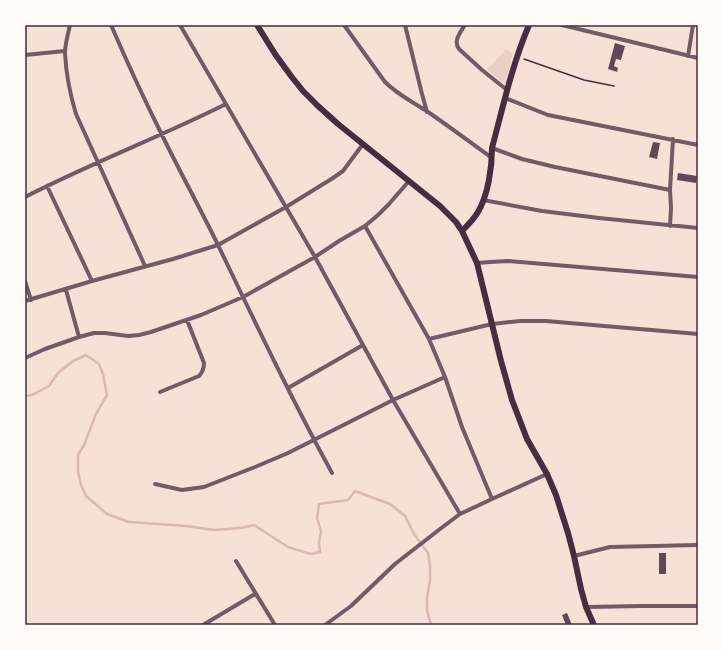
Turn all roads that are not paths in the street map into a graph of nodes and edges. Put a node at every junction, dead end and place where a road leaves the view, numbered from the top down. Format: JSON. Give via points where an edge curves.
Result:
{"nodes":[{"id":1,"x":70,"y":25,"type":"edge"},
{"id":2,"x":111,"y":25,"type":"edge"},
{"id":3,"x":180,"y":25,"type":"edge"},
{"id":4,"x":258,"y":25,"type":"edge"},
{"id":5,"x":344,"y":25,"type":"edge"},
{"id":6,"x":405,"y":25,"type":"edge"},
{"id":7,"x":464,"y":25,"type":"edge"},
{"id":8,"x":529,"y":25,"type":"edge"},
{"id":9,"x":562,"y":25,"type":"edge"},
{"id":10,"x":693,"y":25,"type":"edge"},
{"id":11,"x":65,"y":52,"type":"junction"},
{"id":12,"x":25,"y":55,"type":"edge"},
{"id":13,"x":688,"y":56,"type":"junction"},
{"id":14,"x":698,"y":58,"type":"edge"},
{"id":15,"x":508,"y":90,"type":"junction"},
{"id":16,"x":505,"y":98,"type":"junction"},
{"id":17,"x":226,"y":104,"type":"junction"},
{"id":18,"x":427,"y":112,"type":"junction"},
{"id":19,"x":162,"y":134,"type":"junction"},
{"id":20,"x":673,"y":140,"type":"junction"},
{"id":21,"x":363,"y":144,"type":"junction"},
{"id":22,"x":698,"y":145,"type":"edge"},
{"id":23,"x":492,"y":148,"type":"junction"},
{"id":24,"x":492,"y":158,"type":"junction"},
{"id":25,"x":99,"y":162,"type":"junction"},
{"id":26,"x":409,"y":181,"type":"junction"},
{"id":27,"x":47,"y":186,"type":"junction"},
{"id":28,"x":670,"y":190,"type":"junction"},
{"id":29,"x":25,"y":197,"type":"edge"},
{"id":30,"x":484,"y":200,"type":"junction"},
{"id":31,"x":286,"y":207,"type":"junction"},
{"id":32,"x":365,"y":226,"type":"junction"},
{"id":33,"x":670,"y":226,"type":"junction"},
{"id":34,"x":698,"y":228,"type":"edge"},
{"id":35,"x":462,"y":231,"type":"junction"},
{"id":36,"x":218,"y":245,"type":"junction"},
{"id":37,"x":315,"y":257,"type":"junction"},
{"id":38,"x":477,"y":263,"type":"junction"},
{"id":39,"x":145,"y":266,"type":"junction"},
{"id":40,"x":698,"y":277,"type":"edge"},
{"id":41,"x":25,"y":281,"type":"edge"},
{"id":42,"x":92,"y":281,"type":"junction"},
{"id":43,"x":66,"y":290,"type":"junction"},
{"id":44,"x":243,"y":297,"type":"junction"},
{"id":45,"x":31,"y":300,"type":"junction"},
{"id":46,"x":25,"y":301,"type":"edge"},
{"id":47,"x":187,"y":320,"type":"junction"},
{"id":48,"x":492,"y":324,"type":"junction"},
{"id":49,"x":698,"y":334,"type":"edge"},
{"id":50,"x":79,"y":336,"type":"junction"},
{"id":51,"x":429,"y":339,"type":"junction"},
{"id":52,"x":363,"y":345,"type":"junction"},
{"id":53,"x":25,"y":358,"type":"edge"},
{"id":54,"x":444,"y":377,"type":"junction"},
{"id":55,"x":288,"y":388,"type":"junction"},
{"id":56,"x":160,"y":392,"type":"dead end"},
{"id":57,"x":393,"y":400,"type":"junction"},
{"id":58,"x":314,"y":440,"type":"junction"},
{"id":59,"x":332,"y":472,"type":"dead end"},
{"id":60,"x":547,"y":474,"type":"junction"},
{"id":61,"x":155,"y":484,"type":"dead end"},
{"id":62,"x":492,"y":498,"type":"junction"},
{"id":63,"x":460,"y":514,"type":"junction"},
{"id":64,"x":698,"y":545,"type":"edge"},
{"id":65,"x":574,"y":556,"type":"junction"},
{"id":66,"x":236,"y":562,"type":"dead end"},
{"id":67,"x":255,"y":594,"type":"junction"},
{"id":68,"x":698,"y":606,"type":"edge"},
{"id":69,"x":586,"y":607,"type":"junction"},
{"id":70,"x":203,"y":625,"type":"edge"},
{"id":71,"x":275,"y":625,"type":"edge"},
{"id":72,"x":325,"y":625,"type":"edge"},
{"id":73,"x":592,"y":625,"type":"edge"}],
"edges":[{"from":1,"to":11,"type":"street"},
{"from":2,"to":19,"type":"street"},
{"from":3,"to":17,"type":"street"},
{"from":4,"to":21,"type":"main road","via":[[275,54],[303,91]]},
{"from":5,"to":18,"type":"street","via":[[385,82]]},
{"from":6,"to":18,"type":"street"},
{"from":7,"to":15,"type":"street","via":[[456,46]]},
{"from":8,"to":15,"type":"main road"},
{"from":9,"to":13,"type":"street"},
{"from":10,"to":13,"type":"street"},
{"from":11,"to":12,"type":"street"},
{"from":11,"to":25,"type":"street","via":[[76,114]]},
{"from":13,"to":14,"type":"street"},
{"from":15,"to":16,"type":"main road"},
{"from":16,"to":20,"type":"street","via":[[548,115]]},
{"from":16,"to":23,"type":"main road"},
{"from":17,"to":19,"type":"street"},
{"from":17,"to":31,"type":"street"},
{"from":18,"to":24,"type":"street"},
{"from":19,"to":25,"type":"street"},
{"from":19,"to":36,"type":"street"},
{"from":20,"to":22,"type":"street"},
{"from":20,"to":28,"type":"street"},
{"from":21,"to":26,"type":"main road"},
{"from":21,"to":31,"type":"street","via":[[343,170]]},
{"from":23,"to":24,"type":"main road"},
{"from":23,"to":28,"type":"street","via":[[555,167]]},
{"from":24,"to":30,"type":"main road"},
{"from":25,"to":27,"type":"street"},
{"from":25,"to":39,"type":"street"},
{"from":26,"to":32,"type":"street"},
{"from":26,"to":35,"type":"main road","via":[[440,206]]},
{"from":27,"to":29,"type":"street"},
{"from":27,"to":42,"type":"street"},
{"from":28,"to":33,"type":"street"},
{"from":30,"to":33,"type":"street"},
{"from":30,"to":35,"type":"main road","via":[[472,221]]},
{"from":31,"to":36,"type":"street"},
{"from":31,"to":37,"type":"street"},
{"from":32,"to":37,"type":"street"},
{"from":32,"to":51,"type":"street"},
{"from":33,"to":34,"type":"street"},
{"from":35,"to":38,"type":"main road"},
{"from":36,"to":39,"type":"street"},
{"from":36,"to":44,"type":"street"},
{"from":37,"to":44,"type":"street"},
{"from":37,"to":52,"type":"street"},
{"from":38,"to":40,"type":"street","via":[[508,261]]},
{"from":38,"to":48,"type":"main road"},
{"from":39,"to":42,"type":"street"},
{"from":41,"to":45,"type":"street"},
{"from":42,"to":43,"type":"street"},
{"from":43,"to":45,"type":"street"},
{"from":43,"to":50,"type":"street"},
{"from":44,"to":47,"type":"street"},
{"from":44,"to":55,"type":"street"},
{"from":45,"to":46,"type":"street"},
{"from":47,"to":50,"type":"street","via":[[139,335],[94,333]]},
{"from":47,"to":56,"type":"street","via":[[204,368],[199,376]]},
{"from":48,"to":49,"type":"street","via":[[546,321]]},
{"from":48,"to":51,"type":"street"},
{"from":48,"to":60,"type":"main road","via":[[516,412]]},
{"from":50,"to":53,"type":"street"},
{"from":51,"to":54,"type":"street"},
{"from":52,"to":55,"type":"street"},
{"from":52,"to":57,"type":"street"},
{"from":54,"to":57,"type":"street"},
{"from":54,"to":62,"type":"street","via":[[464,433]]},
{"from":55,"to":58,"type":"street"},
{"from":57,"to":58,"type":"street"},
{"from":57,"to":63,"type":"street"},
{"from":58,"to":59,"type":"street"},
{"from":58,"to":61,"type":"street","via":[[256,467],[204,487],[182,490]]},
{"from":60,"to":62,"type":"street"},
{"from":60,"to":65,"type":"main road","via":[[561,507]]},
{"from":62,"to":63,"type":"street"},
{"from":63,"to":72,"type":"street","via":[[395,564],[351,606]]},
{"from":64,"to":65,"type":"street","via":[[610,546]]},
{"from":65,"to":69,"type":"main road"},
{"from":66,"to":67,"type":"street"},
{"from":67,"to":70,"type":"street"},
{"from":67,"to":71,"type":"street"},
{"from":68,"to":69,"type":"street"},
{"from":69,"to":73,"type":"main road"}]}
